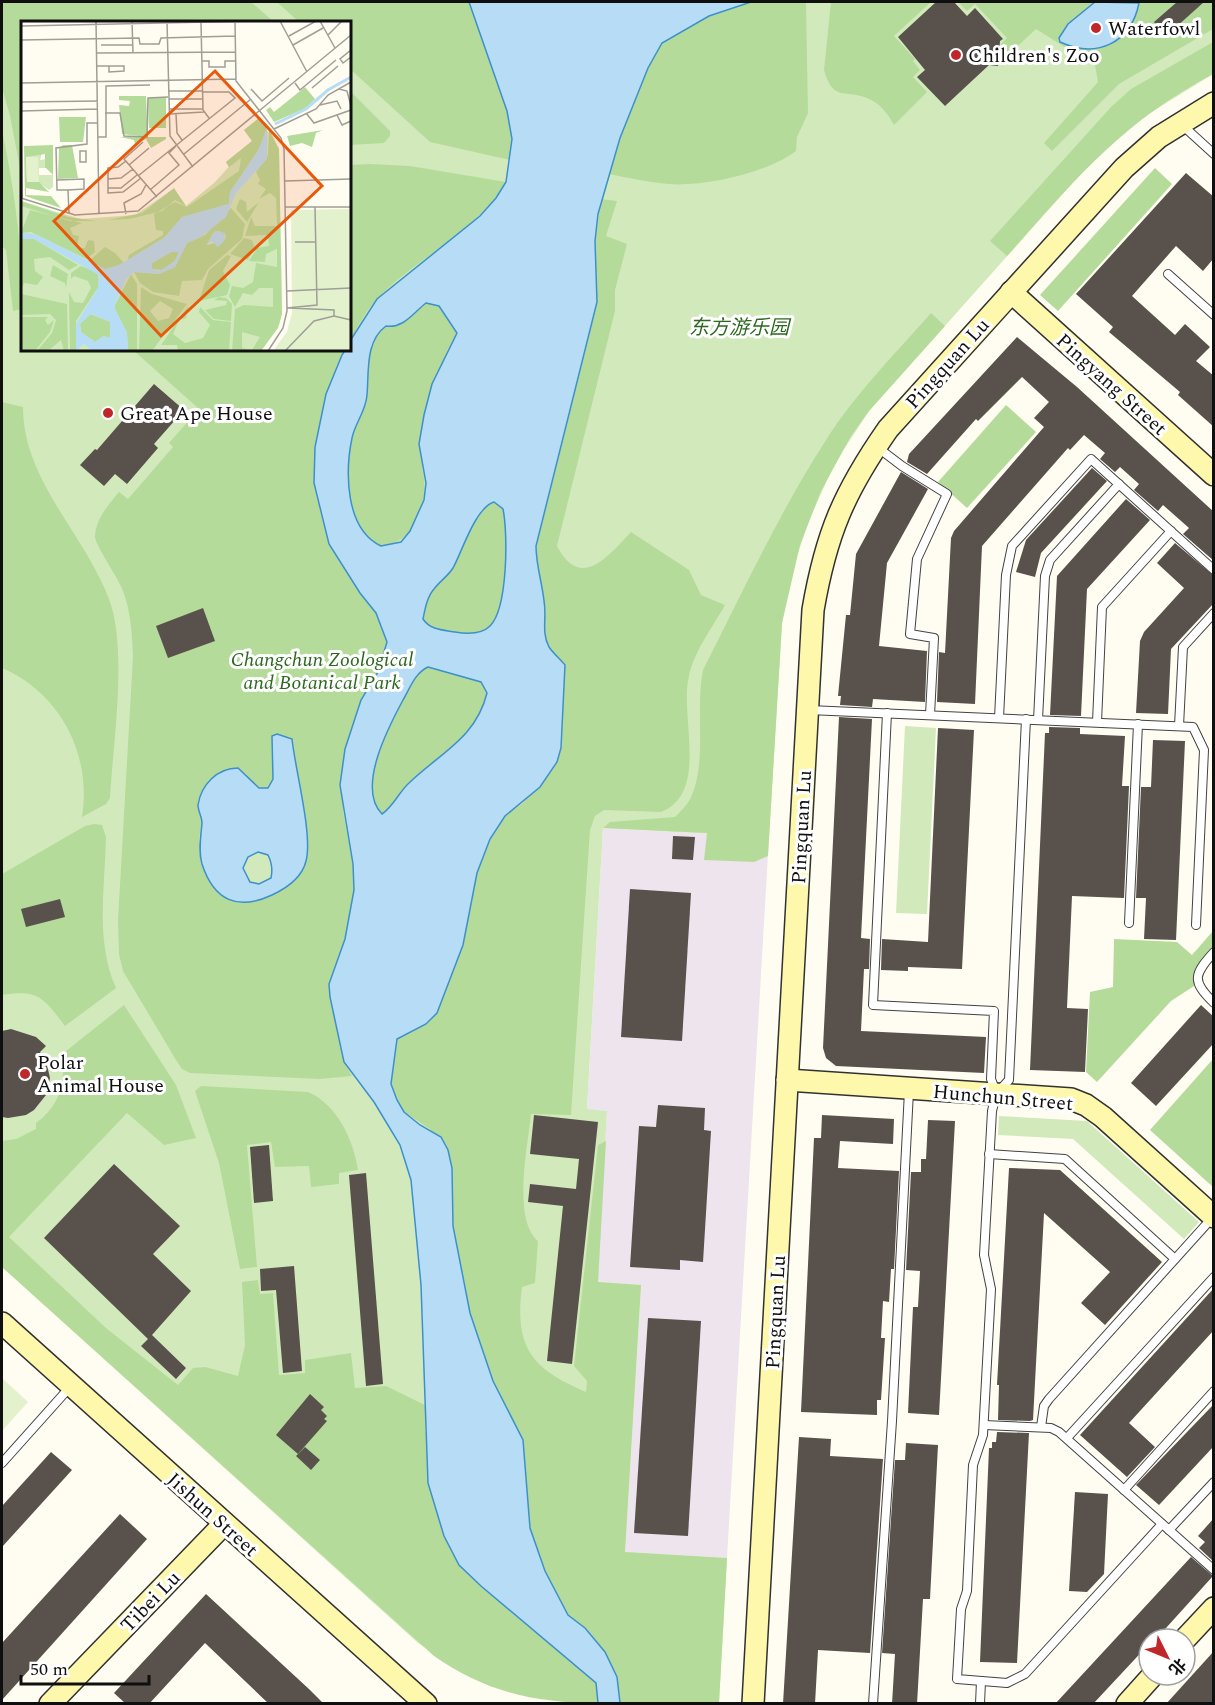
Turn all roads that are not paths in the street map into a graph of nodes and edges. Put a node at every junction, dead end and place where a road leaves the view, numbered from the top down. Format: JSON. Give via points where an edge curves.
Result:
{"nodes":[{"id":1,"x":1214,"y":103,"type":"edge"},
{"id":2,"x":1180,"y":123,"type":"junction"},
{"id":3,"x":1214,"y":154,"type":"edge"},
{"id":4,"x":1168,"y":274,"type":"dead end"},
{"id":5,"x":1011,"y":292,"type":"junction"},
{"id":6,"x":1214,"y":315,"type":"edge"},
{"id":7,"x":876,"y":446,"type":"junction"},
{"id":8,"x":1214,"y":475,"type":"edge"},
{"id":9,"x":1119,"y":484,"type":"junction"},
{"id":10,"x":1171,"y":531,"type":"junction"},
{"id":11,"x":1214,"y":570,"type":"edge"},
{"id":12,"x":1214,"y":613,"type":"edge"},
{"id":13,"x":807,"y":710,"type":"junction"},
{"id":14,"x":887,"y":713,"type":"junction"},
{"id":15,"x":930,"y":715,"type":"junction"},
{"id":16,"x":999,"y":718,"type":"junction"},
{"id":17,"x":1026,"y":719,"type":"junction"},
{"id":18,"x":1038,"y":720,"type":"junction"},
{"id":19,"x":1097,"y":722,"type":"junction"},
{"id":20,"x":1138,"y":724,"type":"junction"},
{"id":21,"x":1179,"y":726,"type":"junction"},
{"id":22,"x":1129,"y":923,"type":"dead end"},
{"id":23,"x":1196,"y":925,"type":"dead end"},
{"id":24,"x":1214,"y":952,"type":"edge"},
{"id":25,"x":1214,"y":1002,"type":"edge"},
{"id":26,"x":787,"y":1080,"type":"junction"},
{"id":27,"x":909,"y":1089,"type":"junction"},
{"id":28,"x":996,"y":1095,"type":"junction"},
{"id":29,"x":990,"y":1154,"type":"junction"},
{"id":30,"x":1214,"y":1217,"type":"edge"},
{"id":31,"x":1175,"y":1259,"type":"junction"},
{"id":32,"x":1214,"y":1278,"type":"edge"},
{"id":33,"x":2,"y":1323,"type":"edge"},
{"id":34,"x":71,"y":1386,"type":"junction"},
{"id":35,"x":1214,"y":1391,"type":"edge"},
{"id":36,"x":984,"y":1425,"type":"junction"},
{"id":37,"x":1041,"y":1427,"type":"junction"},
{"id":38,"x":1067,"y":1438,"type":"junction"},
{"id":39,"x":2,"y":1462,"type":"edge"},
{"id":40,"x":1214,"y":1482,"type":"edge"},
{"id":41,"x":1124,"y":1490,"type":"junction"},
{"id":42,"x":224,"y":1524,"type":"junction"},
{"id":43,"x":1162,"y":1524,"type":"junction"},
{"id":44,"x":1169,"y":1530,"type":"junction"},
{"id":45,"x":1214,"y":1570,"type":"edge"},
{"id":46,"x":1214,"y":1608,"type":"edge"},
{"id":47,"x":1196,"y":1627,"type":"edge"},
{"id":48,"x":981,"y":1681,"type":"junction"},
{"id":49,"x":1142,"y":1687,"type":"edge"},
{"id":50,"x":50,"y":1704,"type":"edge"},
{"id":51,"x":426,"y":1704,"type":"edge"},
{"id":52,"x":753,"y":1704,"type":"edge"},
{"id":53,"x":873,"y":1704,"type":"edge"},
{"id":54,"x":980,"y":1704,"type":"edge"},
{"id":55,"x":1127,"y":1704,"type":"edge"}],
"edges":[{"from":1,"to":2,"type":"street","name":"Pingquan Lu"},
{"from":2,"to":3,"type":"lane"},
{"from":2,"to":5,"type":"street","name":"Pingquan Lu","via":[[1124,168]]},
{"from":4,"to":6,"type":"lane"},
{"from":5,"to":7,"type":"street","name":"Pingquan Lu"},
{"from":5,"to":8,"type":"street","name":"Pingyang Street"},
{"from":7,"to":13,"type":"street","name":"Pingquan Lu","via":[[846,495],[820,566],[813,610]]},
{"from":7,"to":15,"type":"lane","via":[[947,494],[917,559],[910,634],[934,638]]},
{"from":9,"to":10,"type":"lane"},
{"from":9,"to":16,"type":"lane","via":[[1091,459],[1012,546],[1006,575]]},
{"from":9,"to":18,"type":"lane","via":[[1050,560],[1045,576]]},
{"from":10,"to":11,"type":"lane"},
{"from":10,"to":19,"type":"lane","via":[[1102,607]]},
{"from":12,"to":21,"type":"lane","via":[[1183,647]]},
{"from":13,"to":14,"type":"lane"},
{"from":13,"to":26,"type":"street","name":"Pingquan Lu"},
{"from":14,"to":15,"type":"lane"},
{"from":14,"to":28,"type":"lane","via":[[873,1005],[994,1011],[991,1079]]},
{"from":15,"to":16,"type":"lane"},
{"from":16,"to":17,"type":"lane"},
{"from":17,"to":18,"type":"lane"},
{"from":17,"to":28,"type":"lane","via":[[1009,1080]]},
{"from":18,"to":19,"type":"lane"},
{"from":19,"to":20,"type":"lane"},
{"from":20,"to":21,"type":"lane"},
{"from":20,"to":22,"type":"lane"},
{"from":21,"to":23,"type":"lane","via":[[1193,727],[1204,750]]},
{"from":24,"to":25,"type":"lane","via":[[1199,970],[1197,979],[1202,992]]},
{"from":26,"to":27,"type":"street","name":"Hunchun Street"},
{"from":26,"to":52,"type":"street","name":"Pingquan Lu"},
{"from":27,"to":28,"type":"street","name":"Hunchun Street"},
{"from":27,"to":53,"type":"lane"},
{"from":28,"to":29,"type":"lane"},
{"from":28,"to":30,"type":"street","name":"Hunchun Street","via":[[1071,1099],[1086,1105]]},
{"from":29,"to":31,"type":"lane","via":[[1065,1159]]},
{"from":29,"to":36,"type":"lane","via":[[984,1256],[991,1289]]},
{"from":30,"to":31,"type":"lane"},
{"from":31,"to":37,"type":"lane","via":[[1049,1398]]},
{"from":32,"to":38,"type":"lane"},
{"from":33,"to":34,"type":"street","name":"Jishun Street"},
{"from":34,"to":39,"type":"lane"},
{"from":34,"to":42,"type":"street","name":"Jishun Street"},
{"from":35,"to":41,"type":"lane"},
{"from":36,"to":37,"type":"lane"},
{"from":36,"to":48,"type":"lane","via":[[973,1465],[967,1590],[961,1609],[957,1679]]},
{"from":37,"to":38,"type":"lane"},
{"from":38,"to":41,"type":"lane"},
{"from":40,"to":44,"type":"lane"},
{"from":41,"to":43,"type":"lane"},
{"from":42,"to":50,"type":"street","name":"Tibei Lu"},
{"from":42,"to":51,"type":"street","name":"Jishun Street"},
{"from":43,"to":44,"type":"lane"},
{"from":43,"to":48,"type":"lane","via":[[1025,1674],[1007,1683]]},
{"from":44,"to":45,"type":"lane"},
{"from":46,"to":47,"type":"street"},
{"from":48,"to":54,"type":"lane"},
{"from":49,"to":55,"type":"street"}]}
